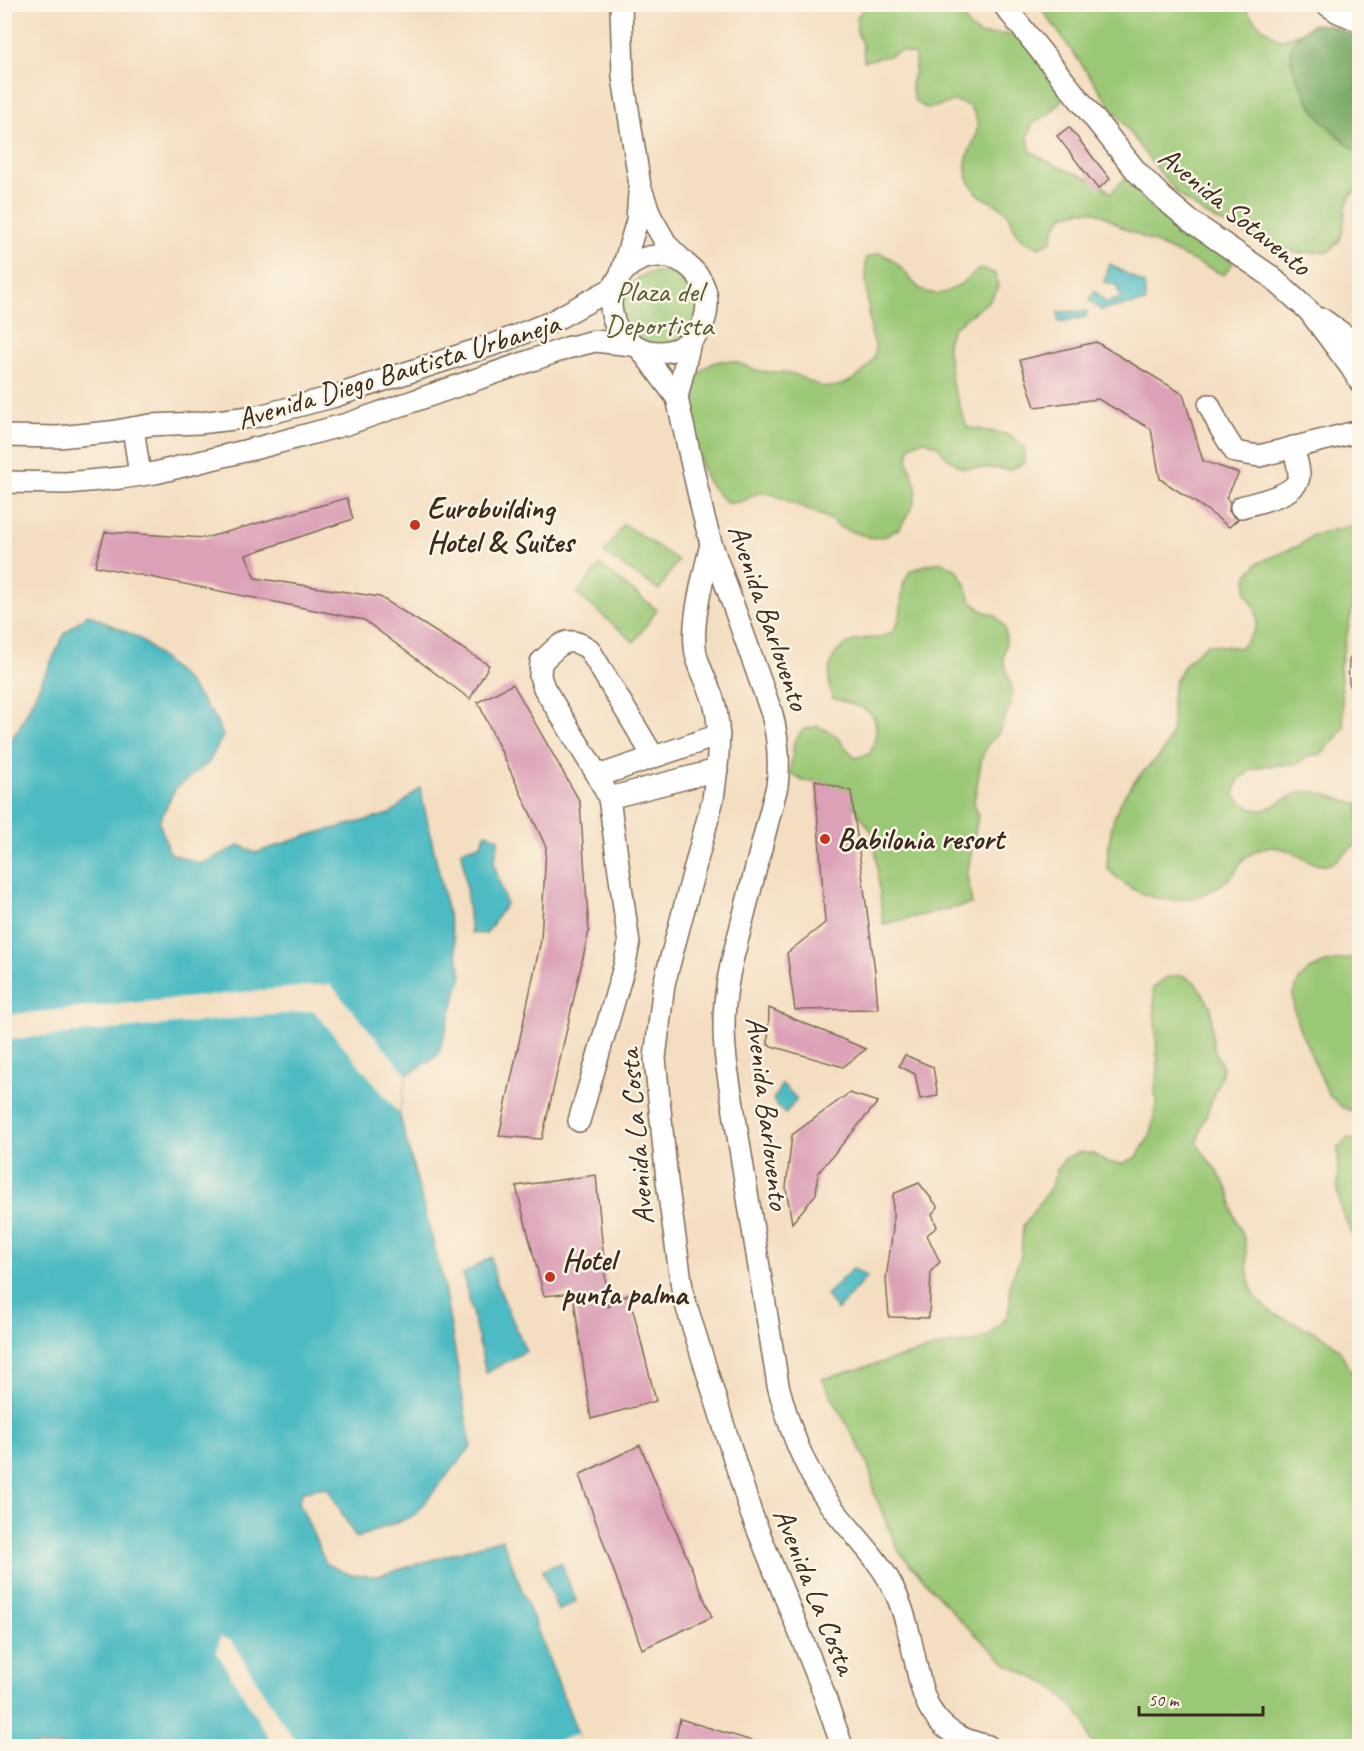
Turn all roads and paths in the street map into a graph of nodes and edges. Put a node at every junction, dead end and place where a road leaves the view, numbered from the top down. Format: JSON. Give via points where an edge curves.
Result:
{"nodes":[{"id":1,"x":621,"y":4,"type":"edge"},
{"id":2,"x":1003,"y":4,"type":"edge"},
{"id":3,"x":1326,"y":4,"type":"edge"},
{"id":4,"x":1359,"y":21,"type":"edge"},
{"id":5,"x":640,"y":186,"type":"junction"},
{"id":6,"x":685,"y":263,"type":"junction"},
{"id":7,"x":617,"y":281,"type":"junction"},
{"id":8,"x":1310,"y":311,"type":"junction"},
{"id":9,"x":690,"y":342,"type":"junction"},
{"id":10,"x":1359,"y":346,"type":"edge"},
{"id":11,"x":637,"y":348,"type":"junction"},
{"id":12,"x":1359,"y":382,"type":"edge"},
{"id":13,"x":677,"y":398,"type":"junction"},
{"id":14,"x":1209,"y":405,"type":"dead end"},
{"id":15,"x":133,"y":428,"type":"junction"},
{"id":16,"x":1359,"y":431,"type":"edge"},
{"id":17,"x":4,"y":436,"type":"edge"},
{"id":18,"x":1293,"y":447,"type":"junction"},
{"id":19,"x":140,"y":475,"type":"junction"},
{"id":20,"x":4,"y":482,"type":"edge"},
{"id":21,"x":1241,"y":507,"type":"dead end"},
{"id":22,"x":711,"y":543,"type":"junction"},
{"id":23,"x":1359,"y":664,"type":"edge"},
{"id":24,"x":1359,"y":680,"type":"edge"},
{"id":25,"x":719,"y":735,"type":"junction"},
{"id":26,"x":653,"y":756,"type":"junction"},
{"id":27,"x":717,"y":770,"type":"junction"},
{"id":28,"x":598,"y":776,"type":"junction"},
{"id":29,"x":609,"y":798,"type":"junction"},
{"id":30,"x":579,"y":1121,"type":"dead end"},
{"id":31,"x":842,"y":1746,"type":"edge"},
{"id":32,"x":988,"y":1746,"type":"edge"}],
"edges":[{"from":1,"to":5,"type":"street","via":[[623,77]]},
{"from":2,"to":8,"type":"street","name":"Avenida Sotavento","via":[[1112,142],[1163,198],[1269,275]]},
{"from":3,"to":4,"type":"street"},
{"from":5,"to":6,"type":"street","via":[[667,245]]},
{"from":5,"to":7,"type":"street","via":[[637,221]]},
{"from":6,"to":7,"type":"street","via":[[669,256],[651,256],[634,262]]},
{"from":6,"to":9,"type":"street","via":[[698,275],[706,291],[708,310],[702,327]]},
{"from":7,"to":11,"type":"street","via":[[610,304],[612,320],[620,334]]},
{"from":7,"to":15,"type":"street","name":"Avenida Diego Bautista Urbaneja","via":[[551,322],[332,397],[259,416]]},
{"from":8,"to":10,"type":"street"},
{"from":8,"to":12,"type":"street","name":"Avenida Sotavento"},
{"from":9,"to":11,"type":"street","via":[[658,353]]},
{"from":9,"to":13,"type":"street","name":"Avenida Barlovento"},
{"from":11,"to":13,"type":"street","name":"Avenida Barlovento"},
{"from":11,"to":19,"type":"street","name":"Avenida Diego Bautista Urbaneja","via":[[595,341],[567,348],[347,424]]},
{"from":13,"to":22,"type":"street","name":"Avenida Barlovento"},
{"from":14,"to":18,"type":"street","via":[[1234,452],[1259,456]]},
{"from":15,"to":17,"type":"street","name":"Avenida Diego Bautista Urbaneja","via":[[58,436]]},
{"from":15,"to":19,"type":"street"},
{"from":16,"to":18,"type":"street"},
{"from":18,"to":21,"type":"street","via":[[1299,476],[1296,486],[1289,492]]},
{"from":19,"to":20,"type":"street","name":"Avenida Diego Bautista Urbaneja","via":[[66,483]]},
{"from":22,"to":25,"type":"street","name":"Avenida La Costa","via":[[695,623],[696,653],[715,706]]},
{"from":22,"to":32,"type":"street","name":"Avenida Barlovento","via":[[772,714],[779,749],[776,795],[732,961],[723,1014],[727,1068],[778,1385],[793,1437],[812,1476],[895,1591],[929,1708],[951,1732]]},
{"from":23,"to":24,"type":"street"},
{"from":25,"to":26,"type":"street"},
{"from":25,"to":27,"type":"street","name":"Avenida La Costa"},
{"from":26,"to":28,"type":"street"},
{"from":26,"to":28,"type":"street","via":[[590,649],[578,641],[564,642],[541,662],[540,676]]},
{"from":27,"to":29,"type":"street"},
{"from":27,"to":31,"type":"street","name":"Avenida La Costa","via":[[713,799],[662,994],[655,1058],[667,1181],[683,1295],[751,1513]]},
{"from":28,"to":29,"type":"street"},
{"from":29,"to":30,"type":"street","via":[[629,944]]}]}
